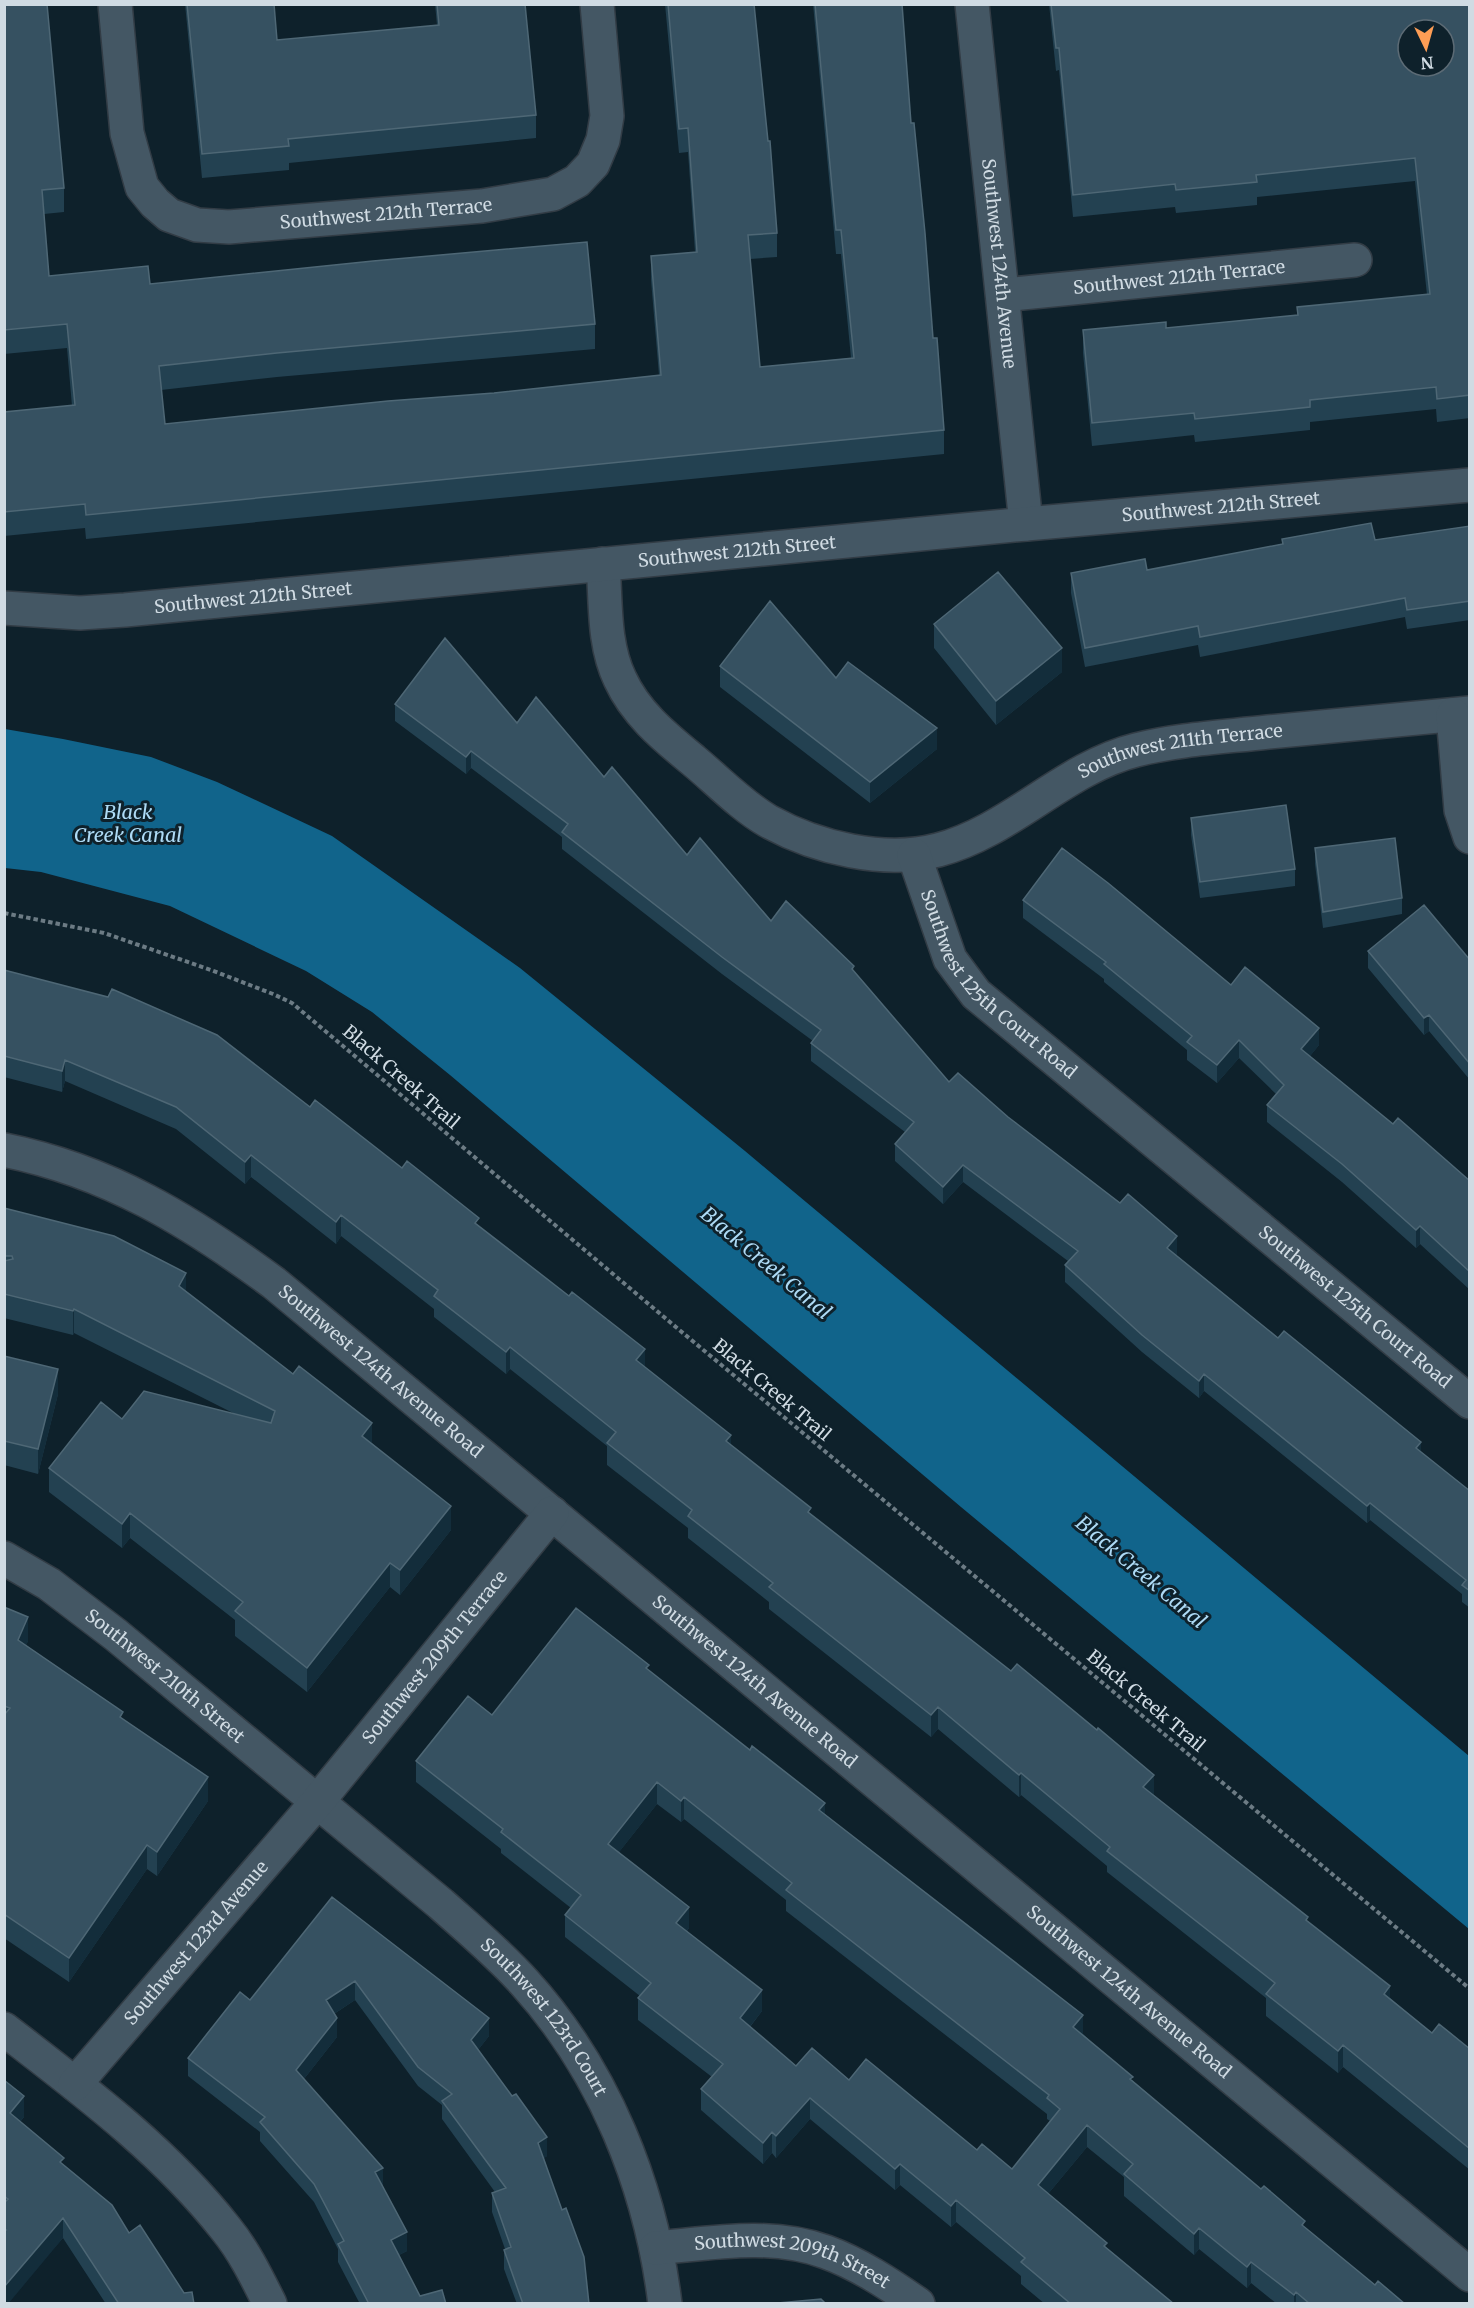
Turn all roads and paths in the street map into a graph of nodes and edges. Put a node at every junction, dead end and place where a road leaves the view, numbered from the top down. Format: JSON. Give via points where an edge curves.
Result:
{"nodes":[{"id":1,"x":115,"y":4,"type":"edge"},
{"id":2,"x":597,"y":4,"type":"edge"},
{"id":3,"x":972,"y":4,"type":"edge"},
{"id":4,"x":1356,"y":260,"type":"dead end"},
{"id":5,"x":1003,"y":295,"type":"junction"},
{"id":6,"x":1470,"y":485,"type":"edge"},
{"id":7,"x":1026,"y":524,"type":"junction"},
{"id":8,"x":603,"y":564,"type":"junction"},
{"id":9,"x":4,"y":608,"type":"edge"},
{"id":10,"x":1461,"y":714,"type":"edge"},
{"id":11,"x":1470,"y":837,"type":"edge"},
{"id":12,"x":914,"y":855,"type":"junction"},
{"id":13,"x":4,"y":913,"type":"edge"},
{"id":14,"x":4,"y":1150,"type":"edge"},
{"id":15,"x":1470,"y":1402,"type":"edge"},
{"id":16,"x":552,"y":1513,"type":"junction"},
{"id":17,"x":4,"y":1558,"type":"edge"},
{"id":18,"x":318,"y":1801,"type":"junction"},
{"id":19,"x":1470,"y":1989,"type":"edge"},
{"id":20,"x":4,"y":2029,"type":"edge"},
{"id":21,"x":75,"y":2084,"type":"junction"},
{"id":22,"x":656,"y":2248,"type":"junction"},
{"id":23,"x":1470,"y":2275,"type":"edge"},
{"id":24,"x":270,"y":2304,"type":"edge"},
{"id":25,"x":665,"y":2304,"type":"edge"},
{"id":26,"x":918,"y":2304,"type":"edge"}],
"edges":[{"from":1,"to":2,"type":"street","name":"Southwest 212th Terrace","via":[[128,133],[142,187],[169,215],[197,225],[229,226],[482,206],[553,194],[577,181],[593,164],[607,116]]},
{"from":3,"to":5,"type":"street","name":"Southwest 124th Avenue"},
{"from":4,"to":5,"type":"street","name":"Southwest 212th Terrace"},
{"from":5,"to":7,"type":"street","name":"Southwest 124th Avenue"},
{"from":6,"to":7,"type":"street","name":"Southwest 212th Street"},
{"from":7,"to":8,"type":"street","name":"Southwest 212th Street"},
{"from":8,"to":9,"type":"street","name":"Southwest 212th Street","via":[[125,610],[80,613]]},
{"from":8,"to":12,"type":"street","via":[[607,633],[613,659],[643,717],[767,820],[849,850]]},
{"from":10,"to":11,"type":"street","via":[[1461,810]]},
{"from":10,"to":12,"type":"street","name":"Southwest 211th Terrace","via":[[1173,742],[1138,749],[1100,762],[967,840]]},
{"from":12,"to":15,"type":"street","name":"Southwest 125th Court Road","via":[[950,958],[976,994]]},
{"from":13,"to":19,"type":"path","name":"Black Creek Trail","via":[[104,933],[292,1003]]},
{"from":14,"to":16,"type":"street","name":"Southwest 124th Avenue Road","via":[[119,1186],[179,1217],[274,1283]]},
{"from":16,"to":18,"type":"street","name":"Southwest 209th Terrace"},
{"from":16,"to":23,"type":"street","name":"Southwest 124th Avenue Road"},
{"from":17,"to":18,"type":"street","name":"Southwest 210th Street","via":[[49,1584],[116,1635]]},
{"from":18,"to":21,"type":"street","name":"Southwest 123rd Avenue"},
{"from":18,"to":22,"type":"street","name":"Southwest 123rd Court","via":[[487,1944],[525,1982],[556,2022],[608,2106],[641,2194]]},
{"from":20,"to":21,"type":"street"},
{"from":21,"to":24,"type":"street","via":[[126,2126],[193,2191],[254,2271]]},
{"from":22,"to":25,"type":"street","name":"Southwest 123rd Court"},
{"from":22,"to":26,"type":"street","name":"Southwest 209th Street","via":[[759,2241],[794,2244],[856,2266]]}]}
